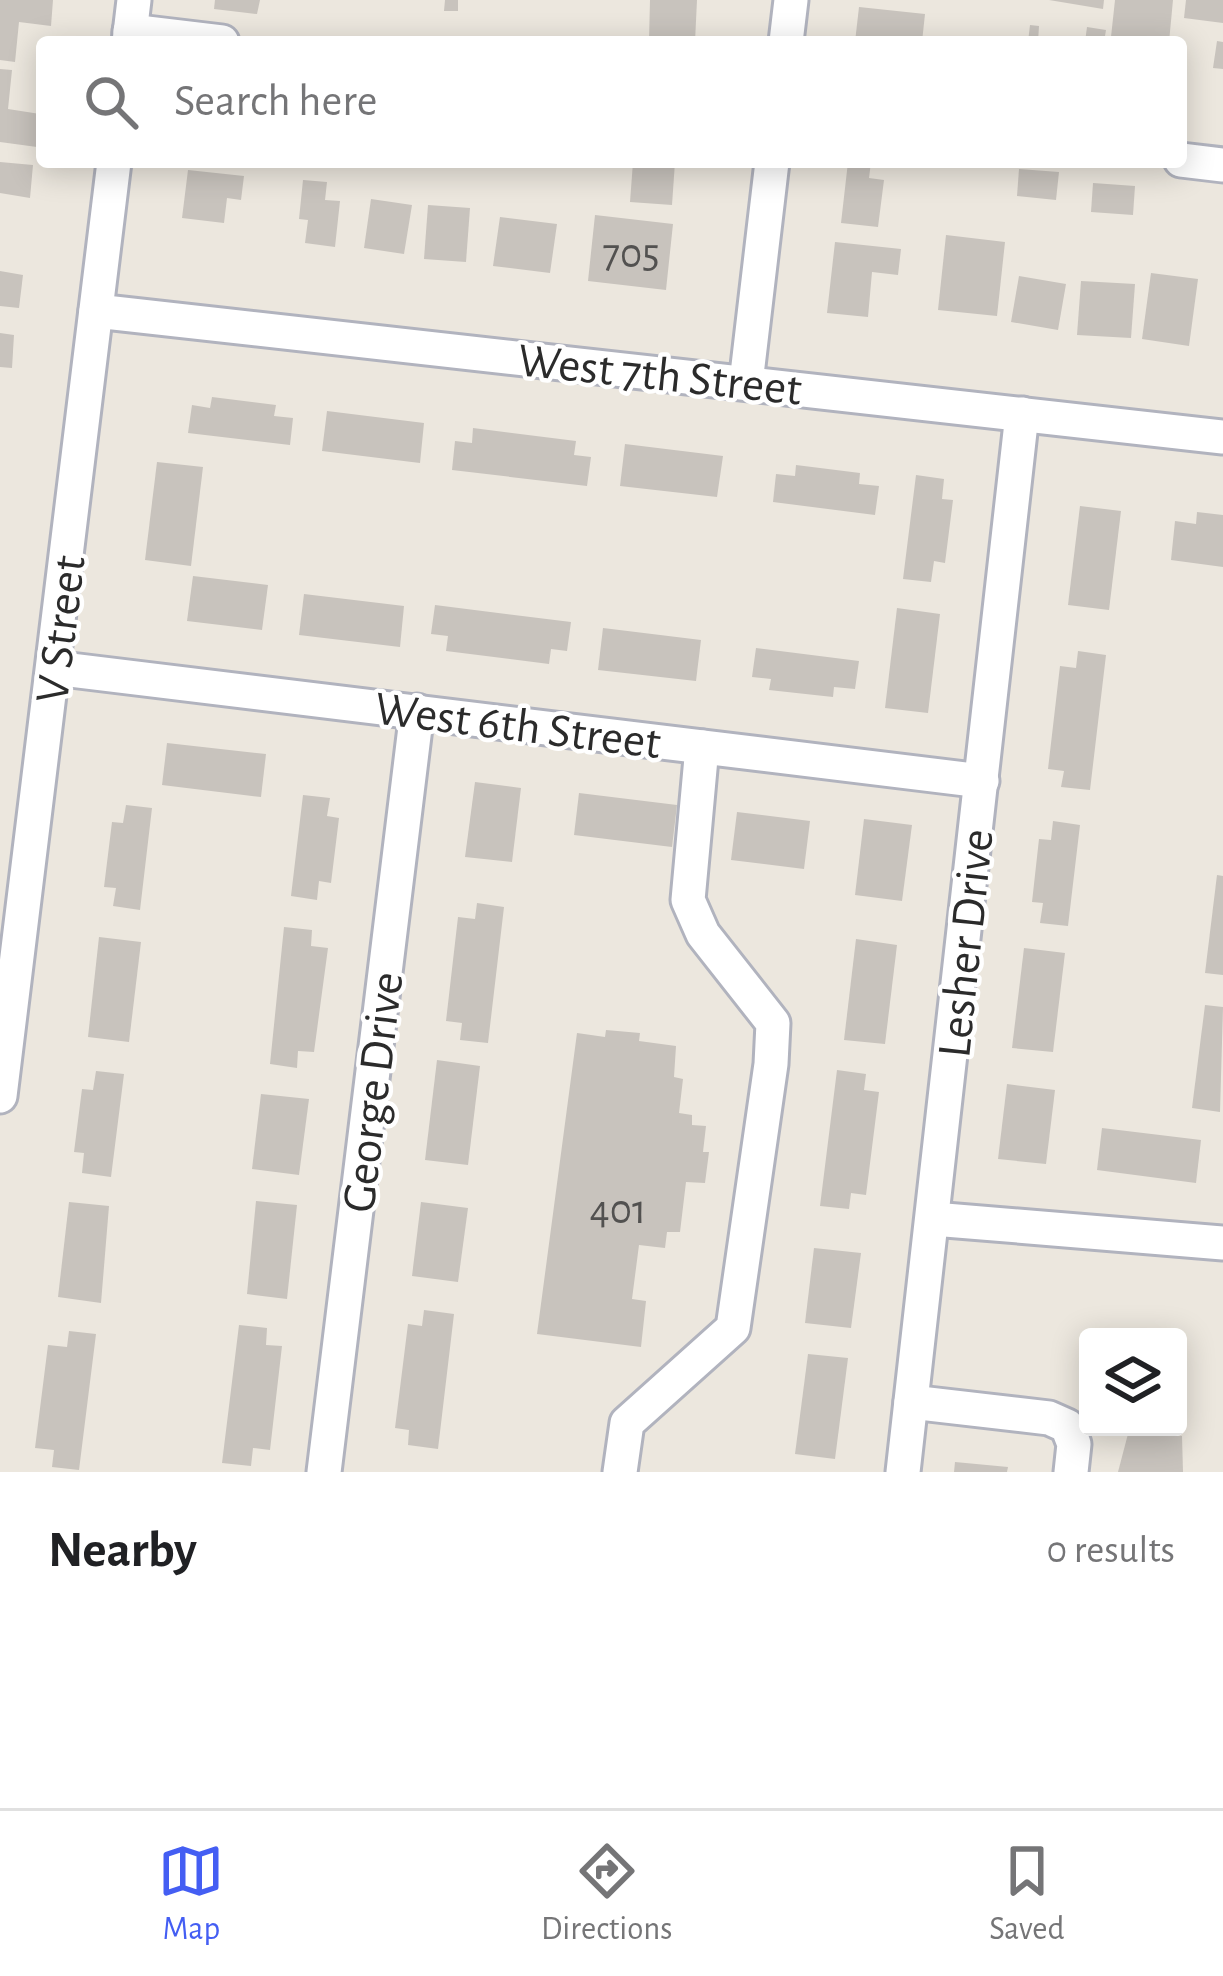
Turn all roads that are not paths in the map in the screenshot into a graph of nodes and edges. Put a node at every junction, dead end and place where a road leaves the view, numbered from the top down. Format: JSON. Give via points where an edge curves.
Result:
{"nodes":[{"id":1,"x":791,"y":0,"type":"edge"},
{"id":2,"x":131,"y":24,"type":"edge"},
{"id":3,"x":192,"y":36,"type":"edge"},
{"id":4,"x":787,"y":36,"type":"edge"},
{"id":5,"x":1187,"y":161,"type":"edge"},
{"id":6,"x":1223,"y":165,"type":"edge"},
{"id":7,"x":113,"y":168,"type":"edge"},
{"id":8,"x":771,"y":168,"type":"edge"},
{"id":9,"x":96,"y":311,"type":"junction"},
{"id":10,"x":746,"y":383,"type":"junction"},
{"id":11,"x":1022,"y":414,"type":"junction"},
{"id":12,"x":1223,"y":437,"type":"edge"},
{"id":13,"x":54,"y":668,"type":"junction"},
{"id":14,"x":417,"y":711,"type":"junction"},
{"id":15,"x":702,"y":747,"type":"junction"},
{"id":16,"x":982,"y":781,"type":"junction"},
{"id":17,"x":10,"y":971,"type":"edge"},
{"id":18,"x":0,"y":1096,"type":"edge"},
{"id":19,"x":933,"y":1219,"type":"junction"},
{"id":20,"x":1223,"y":1243,"type":"edge"},
{"id":21,"x":911,"y":1402,"type":"junction"},
{"id":22,"x":324,"y":1472,"type":"edge"},
{"id":23,"x":620,"y":1472,"type":"edge"},
{"id":24,"x":903,"y":1472,"type":"edge"},
{"id":25,"x":1071,"y":1472,"type":"edge"}],
"edges":[{"from":1,"to":4,"type":"street"},
{"from":2,"to":3,"type":"street"},
{"from":5,"to":6,"type":"street"},
{"from":7,"to":9,"type":"street","name":"V Street"},
{"from":8,"to":10,"type":"street"},
{"from":9,"to":10,"type":"street","name":"West 7th Street"},
{"from":9,"to":13,"type":"street","name":"V Street"},
{"from":10,"to":11,"type":"street","name":"West 7th Street"},
{"from":11,"to":12,"type":"street","name":"West 7th Street"},
{"from":11,"to":16,"type":"street","name":"Lesher Drive"},
{"from":13,"to":14,"type":"street","name":"West 6th Street"},
{"from":13,"to":17,"type":"street","name":"V Street"},
{"from":14,"to":15,"type":"street","name":"West 6th Street"},
{"from":14,"to":22,"type":"street","name":"George Drive"},
{"from":15,"to":16,"type":"street","name":"West 6th Street"},
{"from":15,"to":23,"type":"street","via":[[688,900],[703,934],[773,1023],[771,1064],[733,1328],[627,1423]]},
{"from":16,"to":19,"type":"street","name":"Lesher Drive"},
{"from":17,"to":18,"type":"street","name":"V Street"},
{"from":19,"to":20,"type":"street"},
{"from":19,"to":21,"type":"street","name":"Lesher Drive"},
{"from":21,"to":24,"type":"street","name":"Lesher Drive"},
{"from":21,"to":25,"type":"street","via":[[1049,1418],[1067,1426]]}]}
